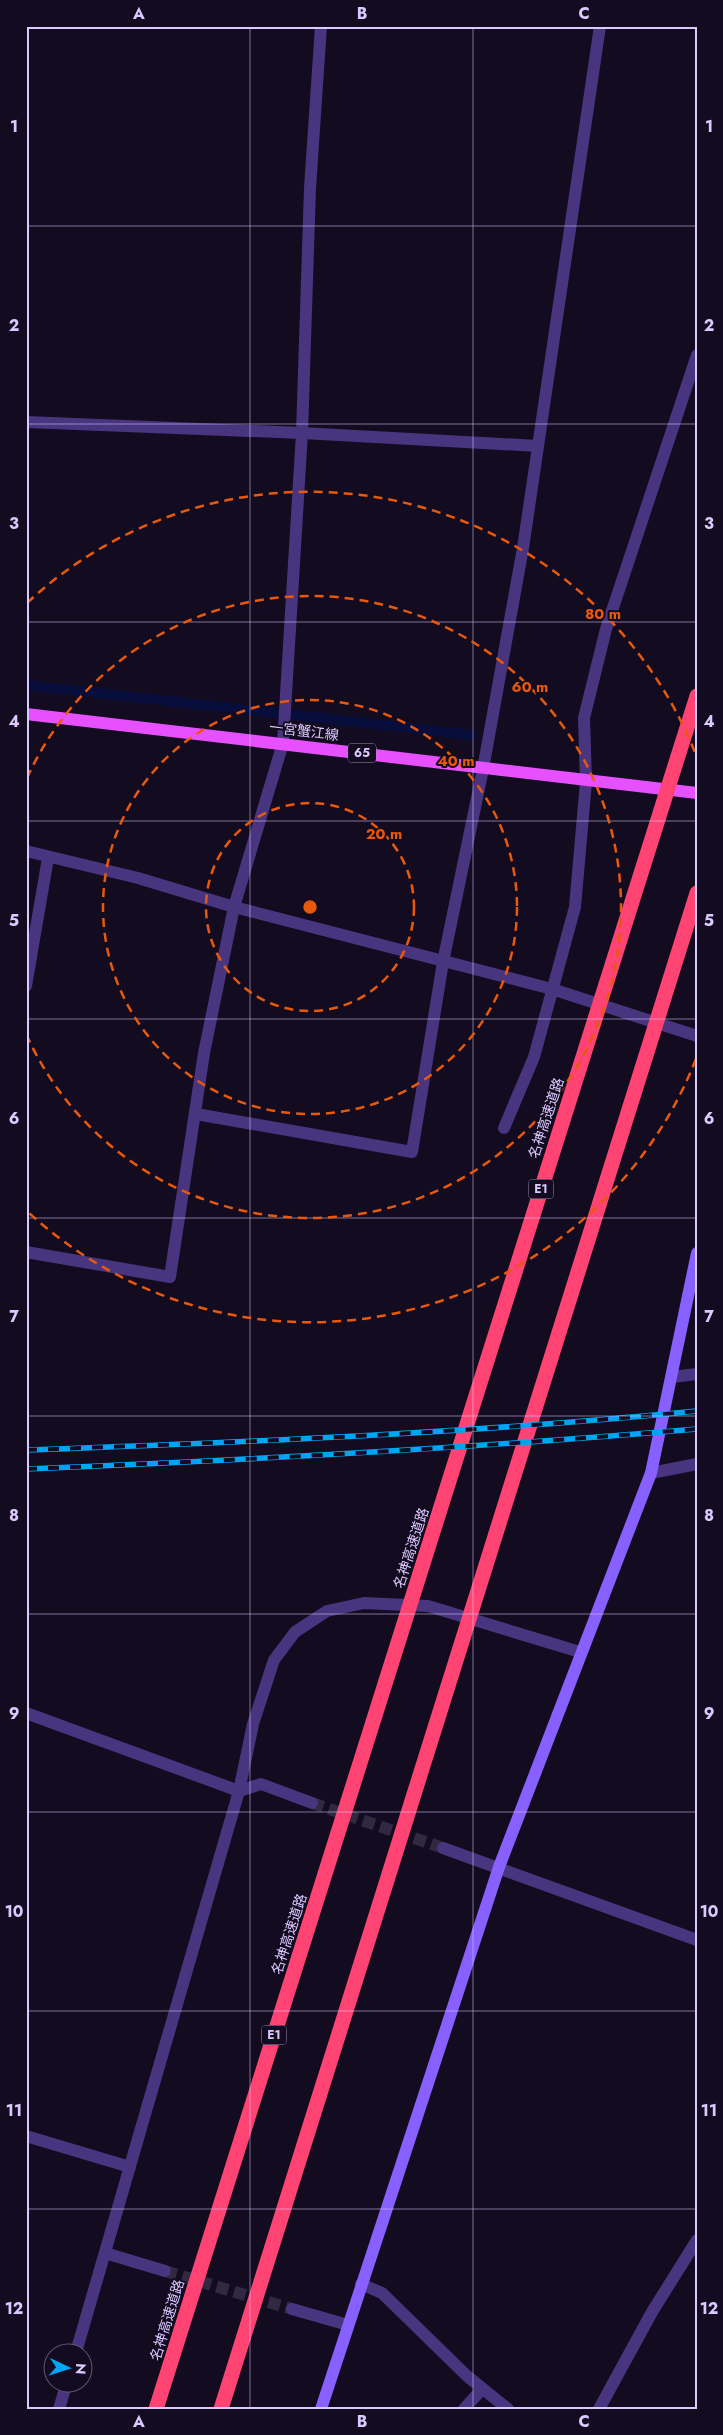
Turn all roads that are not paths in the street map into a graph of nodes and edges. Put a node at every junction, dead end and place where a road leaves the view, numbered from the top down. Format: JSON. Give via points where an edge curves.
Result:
{"nodes":[{"id":1,"x":321,"y":26,"type":"edge"},
{"id":2,"x":600,"y":26,"type":"edge"},
{"id":3,"x":697,"y":355,"type":"edge"},
{"id":4,"x":26,"y":422,"type":"edge"},
{"id":5,"x":302,"y":433,"type":"junction"},
{"id":6,"x":538,"y":446,"type":"junction"},
{"id":7,"x":697,"y":696,"type":"edge"},
{"id":8,"x":26,"y":714,"type":"edge"},
{"id":9,"x":283,"y":743,"type":"junction"},
{"id":10,"x":483,"y":769,"type":"junction"},
{"id":11,"x":586,"y":782,"type":"junction"},
{"id":12,"x":697,"y":793,"type":"edge"},
{"id":13,"x":26,"y":851,"type":"edge"},
{"id":14,"x":48,"y":858,"type":"junction"},
{"id":15,"x":697,"y":893,"type":"edge"},
{"id":16,"x":234,"y":907,"type":"junction"},
{"id":17,"x":443,"y":962,"type":"junction"},
{"id":18,"x":26,"y":986,"type":"edge"},
{"id":19,"x":552,"y":989,"type":"junction"},
{"id":20,"x":697,"y":1036,"type":"edge"},
{"id":21,"x":196,"y":1114,"type":"junction"},
{"id":22,"x":504,"y":1128,"type":"dead end"},
{"id":23,"x":26,"y":1252,"type":"edge"},
{"id":24,"x":697,"y":1253,"type":"edge"},
{"id":25,"x":697,"y":1374,"type":"edge"},
{"id":26,"x":672,"y":1377,"type":"junction"},
{"id":27,"x":697,"y":1464,"type":"edge"},
{"id":28,"x":651,"y":1473,"type":"junction"},
{"id":29,"x":580,"y":1652,"type":"junction"},
{"id":30,"x":26,"y":1713,"type":"edge"},
{"id":31,"x":239,"y":1791,"type":"junction"},
{"id":32,"x":312,"y":1803,"type":"tunnel mouth"},
{"id":33,"x":443,"y":1848,"type":"tunnel mouth"},
{"id":34,"x":498,"y":1866,"type":"junction"},
{"id":35,"x":697,"y":1940,"type":"edge"},
{"id":36,"x":26,"y":2136,"type":"edge"},
{"id":37,"x":130,"y":2167,"type":"junction"},
{"id":38,"x":697,"y":2240,"type":"edge"},
{"id":39,"x":105,"y":2253,"type":"junction"},
{"id":40,"x":165,"y":2271,"type":"tunnel mouth"},
{"id":41,"x":361,"y":2284,"type":"junction"},
{"id":42,"x":292,"y":2309,"type":"tunnel mouth"},
{"id":43,"x":348,"y":2326,"type":"junction"},
{"id":44,"x":79,"y":2342,"type":"edge"},
{"id":45,"x":482,"y":2389,"type":"junction"},
{"id":46,"x":64,"y":2392,"type":"edge"},
{"id":47,"x":59,"y":2409,"type":"edge"},
{"id":48,"x":156,"y":2409,"type":"edge"},
{"id":49,"x":222,"y":2409,"type":"edge"},
{"id":50,"x":321,"y":2409,"type":"edge"},
{"id":51,"x":464,"y":2409,"type":"edge"},
{"id":52,"x":508,"y":2409,"type":"edge"},
{"id":53,"x":598,"y":2409,"type":"edge"}],
"edges":[{"from":1,"to":5,"type":"street","via":[[310,188]]},
{"from":2,"to":6,"type":"street"},
{"from":3,"to":11,"type":"street","via":[[606,629],[584,718]]},
{"from":4,"to":5,"type":"street"},
{"from":5,"to":6,"type":"street"},
{"from":5,"to":9,"type":"street"},
{"from":6,"to":10,"type":"street"},
{"from":7,"to":48,"type":"highway","name":"名神高速道路","number":"E1"},
{"from":8,"to":9,"type":"main road","name":"一宮蟹江線","number":"65"},
{"from":9,"to":10,"type":"main road","name":"一宮蟹江線","number":"65"},
{"from":9,"to":16,"type":"street"},
{"from":10,"to":11,"type":"main road","name":"一宮蟹江線","number":"65"},
{"from":10,"to":17,"type":"street"},
{"from":11,"to":12,"type":"main road","name":"一宮蟹江線","number":"65"},
{"from":11,"to":19,"type":"street","via":[[575,908]]},
{"from":13,"to":14,"type":"street"},
{"from":14,"to":16,"type":"street","via":[[138,878]]},
{"from":14,"to":18,"type":"street"},
{"from":15,"to":49,"type":"highway"},
{"from":16,"to":17,"type":"street"},
{"from":16,"to":21,"type":"street","via":[[204,1053]]},
{"from":17,"to":19,"type":"street"},
{"from":17,"to":21,"type":"street","via":[[412,1152]]},
{"from":19,"to":20,"type":"street"},
{"from":19,"to":22,"type":"street","via":[[534,1057]]},
{"from":21,"to":23,"type":"street","via":[[170,1277]]},
{"from":24,"to":26,"type":"street"},
{"from":25,"to":26,"type":"street"},
{"from":26,"to":28,"type":"street"},
{"from":27,"to":28,"type":"street"},
{"from":28,"to":29,"type":"street"},
{"from":29,"to":31,"type":"street","via":[[428,1606],[364,1603],[327,1611],[295,1632],[274,1660],[252,1724]]},
{"from":29,"to":34,"type":"street"},
{"from":30,"to":31,"type":"street"},
{"from":31,"to":32,"type":"street","via":[[261,1784]]},
{"from":31,"to":37,"type":"street"},
{"from":33,"to":34,"type":"street"},
{"from":34,"to":35,"type":"street"},
{"from":34,"to":41,"type":"street"},
{"from":36,"to":37,"type":"street"},
{"from":37,"to":39,"type":"street"},
{"from":38,"to":53,"type":"street"},
{"from":39,"to":40,"type":"street"},
{"from":39,"to":44,"type":"street"},
{"from":41,"to":43,"type":"street"},
{"from":41,"to":45,"type":"street","via":[[382,2293]]},
{"from":42,"to":43,"type":"street"},
{"from":43,"to":50,"type":"street"},
{"from":45,"to":51,"type":"street"},
{"from":45,"to":52,"type":"street"},
{"from":46,"to":47,"type":"street"}]}
